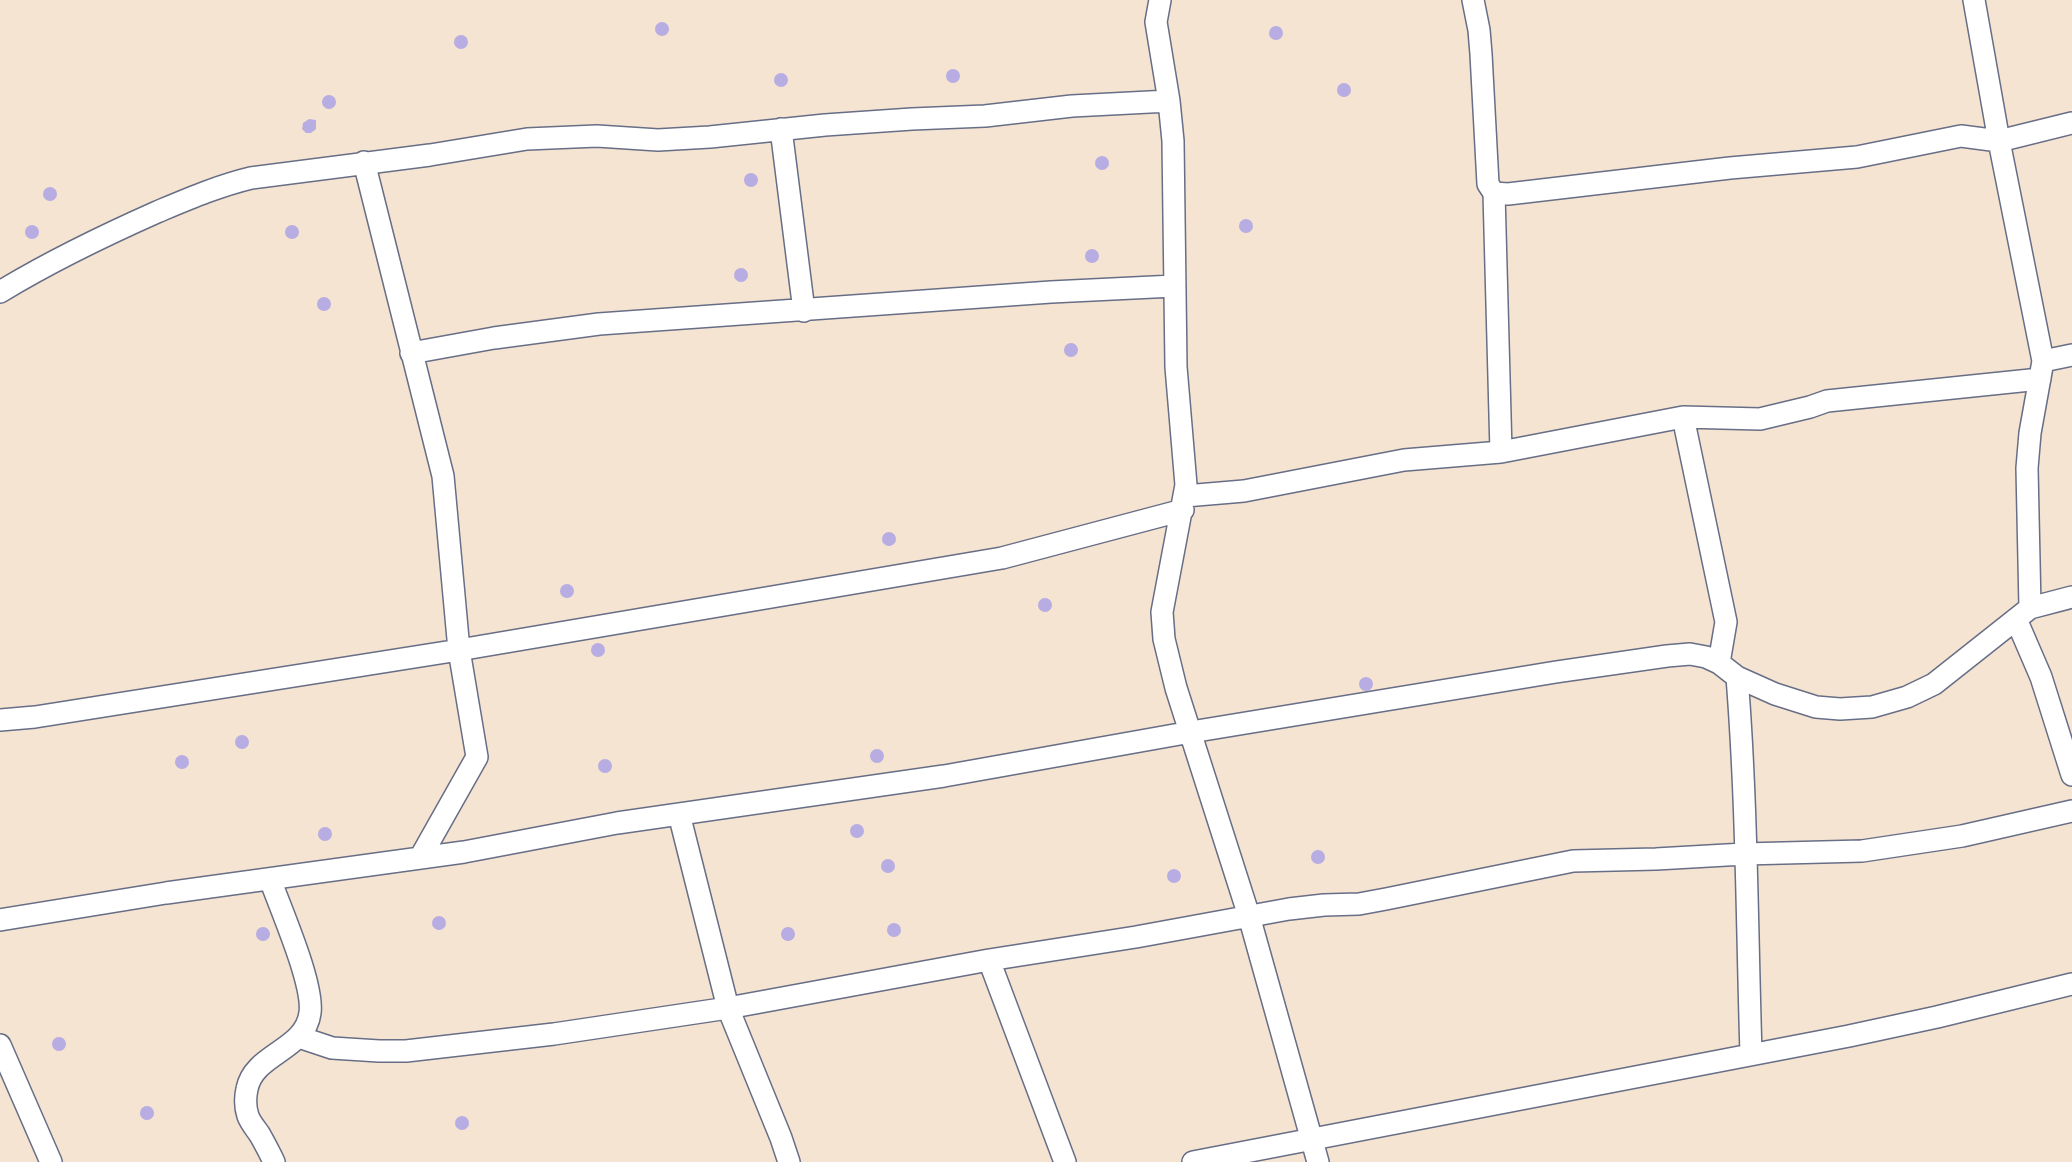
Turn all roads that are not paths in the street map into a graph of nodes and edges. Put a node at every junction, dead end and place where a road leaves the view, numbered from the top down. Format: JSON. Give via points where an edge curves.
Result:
{"nodes":[{"id":1,"x":1160,"y":0,"type":"edge"},
{"id":2,"x":1473,"y":0,"type":"edge"},
{"id":3,"x":1974,"y":0,"type":"edge"},
{"id":4,"x":1169,"y":101,"type":"junction"},
{"id":5,"x":2072,"y":123,"type":"edge"},
{"id":6,"x":781,"y":129,"type":"junction"},
{"id":7,"x":1999,"y":141,"type":"junction"},
{"id":8,"x":364,"y":162,"type":"junction"},
{"id":9,"x":1494,"y":193,"type":"junction"},
{"id":10,"x":1174,"y":286,"type":"junction"},
{"id":11,"x":0,"y":292,"type":"edge"},
{"id":12,"x":804,"y":311,"type":"junction"},
{"id":13,"x":412,"y":353,"type":"junction"},
{"id":14,"x":2072,"y":355,"type":"edge"},
{"id":15,"x":2042,"y":370,"type":"junction"},
{"id":16,"x":1684,"y":417,"type":"junction"},
{"id":17,"x":1501,"y":452,"type":"junction"},
{"id":18,"x":1184,"y":503,"type":"junction"},
{"id":19,"x":2072,"y":597,"type":"edge"},
{"id":20,"x":2023,"y":614,"type":"junction"},
{"id":21,"x":459,"y":650,"type":"junction"},
{"id":22,"x":1719,"y":663,"type":"junction"},
{"id":23,"x":1737,"y":677,"type":"junction"},
{"id":24,"x":0,"y":720,"type":"edge"},
{"id":25,"x":1191,"y":732,"type":"junction"},
{"id":26,"x":2072,"y":775,"type":"edge"},
{"id":27,"x":2072,"y":811,"type":"edge"},
{"id":28,"x":679,"y":814,"type":"junction"},
{"id":29,"x":1744,"y":854,"type":"junction"},
{"id":30,"x":420,"y":858,"type":"junction"},
{"id":31,"x":270,"y":879,"type":"junction"},
{"id":32,"x":1249,"y":916,"type":"junction"},
{"id":33,"x":0,"y":920,"type":"edge"},
{"id":34,"x":989,"y":960,"type":"junction"},
{"id":35,"x":2072,"y":984,"type":"edge"},
{"id":36,"x":728,"y":1008,"type":"junction"},
{"id":37,"x":299,"y":1037,"type":"junction"},
{"id":38,"x":0,"y":1045,"type":"edge"},
{"id":39,"x":1751,"y":1054,"type":"junction"},
{"id":40,"x":1312,"y":1138,"type":"junction"},
{"id":41,"x":51,"y":1162,"type":"edge"},
{"id":42,"x":274,"y":1162,"type":"edge"},
{"id":43,"x":789,"y":1162,"type":"edge"},
{"id":44,"x":1064,"y":1162,"type":"edge"},
{"id":45,"x":1193,"y":1162,"type":"edge"},
{"id":46,"x":1318,"y":1162,"type":"edge"}],
"edges":[{"from":1,"to":4,"type":"street","via":[[1156,22]]},
{"from":2,"to":9,"type":"street","via":[[1481,46],[1488,184]]},
{"from":3,"to":7,"type":"street"},
{"from":4,"to":6,"type":"street"},
{"from":4,"to":10,"type":"street","via":[[1174,187]]},
{"from":5,"to":7,"type":"street"},
{"from":6,"to":8,"type":"street","via":[[658,140],[597,136],[528,139]]},
{"from":6,"to":12,"type":"street"},
{"from":7,"to":9,"type":"street","via":[[1961,136],[1857,157]]},
{"from":7,"to":15,"type":"street"},
{"from":8,"to":11,"type":"street","via":[[224,184],[74,250]]},
{"from":8,"to":13,"type":"street"},
{"from":9,"to":17,"type":"street"},
{"from":10,"to":12,"type":"street"},
{"from":10,"to":18,"type":"street","via":[[1180,424],[1186,467]]},
{"from":12,"to":13,"type":"street","via":[[599,324]]},
{"from":13,"to":21,"type":"street","via":[[443,476]]},
{"from":14,"to":15,"type":"street"},
{"from":15,"to":16,"type":"street","via":[[1827,401],[1760,419]]},
{"from":15,"to":20,"type":"street","via":[[2027,468]]},
{"from":16,"to":17,"type":"street"},
{"from":16,"to":22,"type":"street","via":[[1726,622]]},
{"from":17,"to":18,"type":"street","via":[[1404,460]]},
{"from":18,"to":21,"type":"street","via":[[1002,558]]},
{"from":18,"to":25,"type":"street","via":[[1162,612],[1169,662]]},
{"from":19,"to":20,"type":"street"},
{"from":20,"to":23,"type":"street","via":[[1934,684],[1907,697],[1872,707],[1816,707]]},
{"from":20,"to":26,"type":"street"},
{"from":21,"to":24,"type":"street"},
{"from":21,"to":30,"type":"street","via":[[477,757]]},
{"from":22,"to":23,"type":"street"},
{"from":22,"to":25,"type":"street","via":[[1690,654],[1667,656]]},
{"from":23,"to":29,"type":"street","via":[[1745,786]]},
{"from":25,"to":28,"type":"street","via":[[944,776]]},
{"from":25,"to":32,"type":"street"},
{"from":27,"to":29,"type":"street","via":[[1962,836],[1862,851]]},
{"from":28,"to":30,"type":"street"},
{"from":28,"to":36,"type":"street"},
{"from":29,"to":32,"type":"street","via":[[1573,861],[1359,904],[1308,906]]},
{"from":29,"to":39,"type":"street"},
{"from":30,"to":31,"type":"street"},
{"from":31,"to":33,"type":"street"},
{"from":31,"to":37,"type":"street","via":[[310,996],[310,1013]]},
{"from":32,"to":34,"type":"street"},
{"from":32,"to":40,"type":"street"},
{"from":34,"to":36,"type":"street"},
{"from":34,"to":44,"type":"street"},
{"from":35,"to":39,"type":"street","via":[[1937,1018]]},
{"from":36,"to":37,"type":"street","via":[[554,1034],[406,1051],[332,1048]]},
{"from":36,"to":43,"type":"street"},
{"from":37,"to":42,"type":"street","via":[[252,1074],[246,1091],[248,1116]]},
{"from":38,"to":41,"type":"street"},
{"from":39,"to":40,"type":"street"},
{"from":40,"to":45,"type":"street"},
{"from":40,"to":46,"type":"street"}]}
